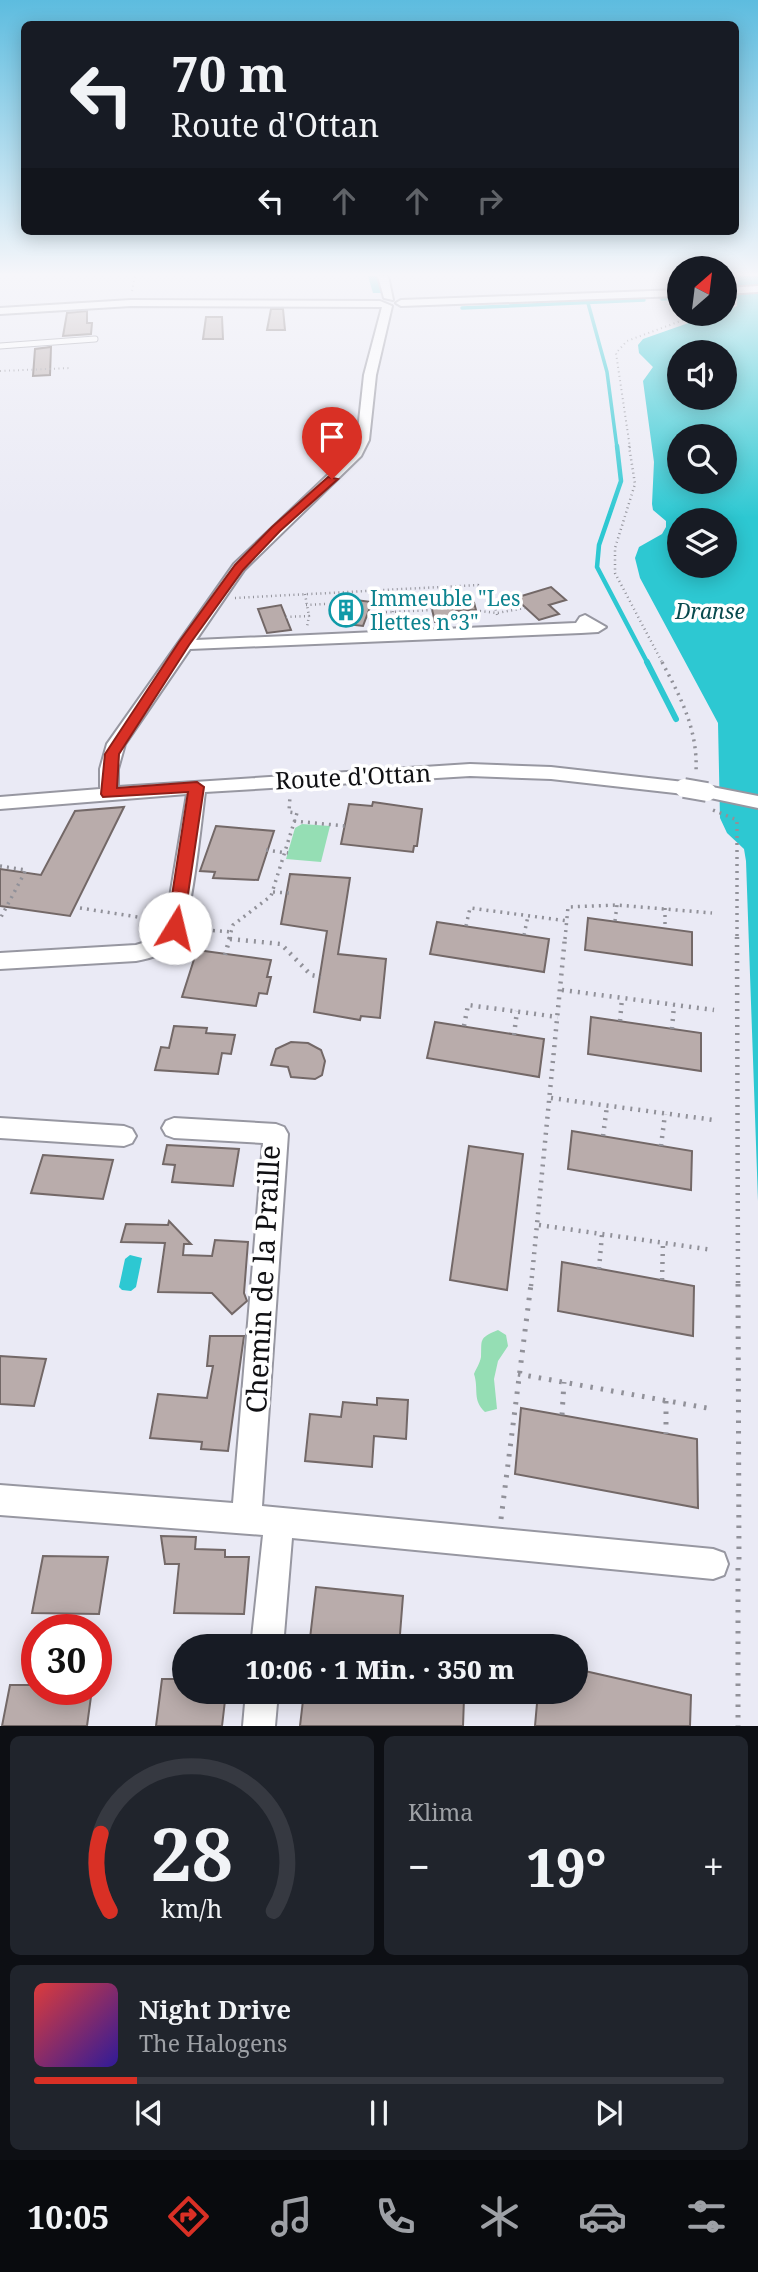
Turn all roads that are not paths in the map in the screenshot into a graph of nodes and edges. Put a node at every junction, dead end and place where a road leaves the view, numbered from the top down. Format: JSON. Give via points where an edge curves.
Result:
{"nodes":[{"id":1,"x":375,"y":357,"type":"edge"},
{"id":2,"x":562,"y":618,"type":"dead end"},
{"id":3,"x":247,"y":634,"type":"dead end"},
{"id":4,"x":183,"y":644,"type":"junction"},
{"id":5,"x":216,"y":645,"type":"junction"},
{"id":6,"x":197,"y":787,"type":"junction"},
{"id":7,"x":109,"y":794,"type":"junction"},
{"id":8,"x":758,"y":802,"type":"edge"},
{"id":9,"x":0,"y":803,"type":"edge"},
{"id":10,"x":0,"y":961,"type":"edge"},
{"id":11,"x":0,"y":1128,"type":"edge"},
{"id":12,"x":174,"y":1128,"type":"dead end"},
{"id":13,"x":124,"y":1136,"type":"dead end"},
{"id":14,"x":0,"y":1500,"type":"edge"},
{"id":15,"x":246,"y":1519,"type":"junction"},
{"id":16,"x":279,"y":1523,"type":"junction"},
{"id":17,"x":726,"y":1566,"type":"road end"},
{"id":18,"x":268,"y":1634,"type":"edge"},
{"id":19,"x":261,"y":1704,"type":"edge"},
{"id":20,"x":259,"y":1726,"type":"edge"}],
"edges":[{"from":1,"to":4,"type":"street","via":[[362,440],[355,456],[243,562]]},
{"from":2,"to":5,"type":"street","via":[[589,615],[599,622],[590,628]]},
{"from":3,"to":5,"type":"street","via":[[220,635]]},
{"from":4,"to":5,"type":"street"},
{"from":4,"to":7,"type":"street","via":[[116,744]]},
{"from":6,"to":7,"type":"street","name":"Route d'Ottan"},
{"from":6,"to":8,"type":"street","name":"Route d'Ottan","via":[[470,770],[575,775]]},
{"from":6,"to":10,"type":"street","via":[[175,925],[166,942],[149,951]]},
{"from":7,"to":9,"type":"street","name":"Route d'Ottan"},
{"from":11,"to":13,"type":"street"},
{"from":12,"to":15,"type":"street","name":"Chemin de la Praille","via":[[276,1134]]},
{"from":14,"to":15,"type":"street"},
{"from":15,"to":16,"type":"street"},
{"from":16,"to":17,"type":"street"},
{"from":16,"to":18,"type":"street"},
{"from":19,"to":20,"type":"street"}]}
